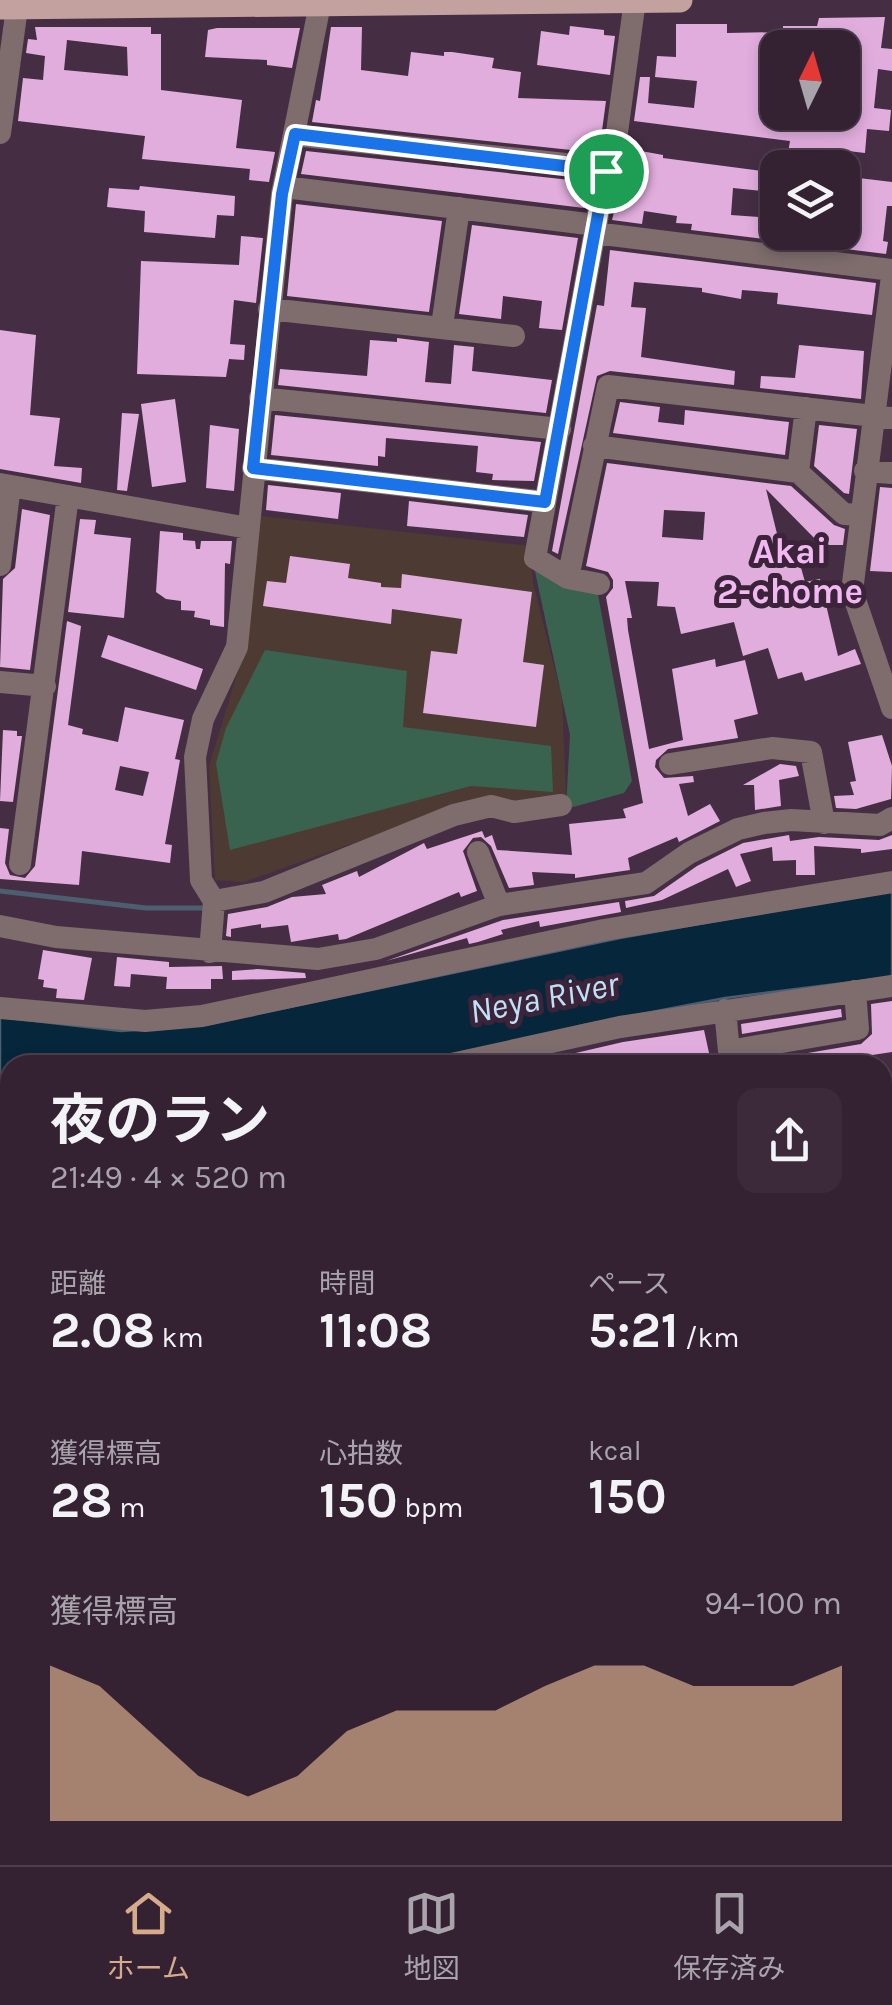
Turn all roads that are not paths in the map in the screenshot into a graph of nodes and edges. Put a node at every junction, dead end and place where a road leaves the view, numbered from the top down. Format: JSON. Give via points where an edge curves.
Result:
{"nodes":[{"id":1,"x":680,"y":0,"type":"edge"},
{"id":2,"x":479,"y":1,"type":"edge"},
{"id":3,"x":635,"y":1,"type":"edge"},
{"id":4,"x":11,"y":4,"type":"edge"},
{"id":5,"x":320,"y":4,"type":"junction"},
{"id":6,"x":0,"y":134,"type":"edge"},
{"id":7,"x":295,"y":134,"type":"junction"},
{"id":8,"x":606,"y":171,"type":"junction"},
{"id":9,"x":284,"y":186,"type":"junction"},
{"id":10,"x":459,"y":208,"type":"junction"},
{"id":11,"x":596,"y":229,"type":"junction"},
{"id":12,"x":892,"y":273,"type":"edge"},
{"id":13,"x":269,"y":309,"type":"junction"},
{"id":14,"x":442,"y":326,"type":"junction"},
{"id":15,"x":514,"y":336,"type":"dead end"},
{"id":16,"x":260,"y":398,"type":"junction"},
{"id":17,"x":806,"y":408,"type":"junction"},
{"id":18,"x":883,"y":417,"type":"edge"},
{"id":19,"x":560,"y":429,"type":"junction"},
{"id":20,"x":594,"y":446,"type":"junction"},
{"id":21,"x":253,"y":468,"type":"junction"},
{"id":22,"x":798,"y":472,"type":"junction"},
{"id":23,"x":865,"y":472,"type":"junction"},
{"id":24,"x":892,"y":473,"type":"edge"},
{"id":25,"x":5,"y":485,"type":"edge"},
{"id":26,"x":68,"y":496,"type":"junction"},
{"id":27,"x":545,"y":502,"type":"junction"},
{"id":28,"x":860,"y":515,"type":"junction"},
{"id":29,"x":248,"y":528,"type":"junction"},
{"id":30,"x":0,"y":566,"type":"edge"},
{"id":31,"x":568,"y":578,"type":"junction"},
{"id":32,"x":599,"y":584,"type":"dead end"},
{"id":33,"x":0,"y":682,"type":"edge"},
{"id":34,"x":45,"y":686,"type":"junction"},
{"id":35,"x":892,"y":708,"type":"edge"},
{"id":36,"x":670,"y":764,"type":"dead end"},
{"id":37,"x":561,"y":805,"type":"dead end"},
{"id":38,"x":892,"y":818,"type":"edge"},
{"id":39,"x":26,"y":819,"type":"junction"},
{"id":40,"x":0,"y":822,"type":"edge"},
{"id":41,"x":824,"y":823,"type":"junction"},
{"id":42,"x":478,"y":852,"type":"dead end"},
{"id":43,"x":20,"y":864,"type":"dead end"},
{"id":44,"x":892,"y":882,"type":"edge"},
{"id":45,"x":214,"y":901,"type":"junction"},
{"id":46,"x":499,"y":904,"type":"junction"},
{"id":47,"x":0,"y":926,"type":"edge"},
{"id":48,"x":210,"y":952,"type":"junction"},
{"id":49,"x":892,"y":986,"type":"edge"},
{"id":50,"x":855,"y":991,"type":"junction"},
{"id":51,"x":0,"y":1008,"type":"edge"},
{"id":52,"x":725,"y":1010,"type":"junction"},
{"id":53,"x":493,"y":1055,"type":"edge"}],
"edges":[{"from":1,"to":3,"type":"main road"},
{"from":2,"to":3,"type":"main road"},
{"from":2,"to":5,"type":"main road"},
{"from":3,"to":8,"type":"street","via":[[612,169]]},
{"from":4,"to":5,"type":"main road"},
{"from":4,"to":6,"type":"street"},
{"from":5,"to":7,"type":"street"},
{"from":7,"to":8,"type":"street"},
{"from":7,"to":9,"type":"street"},
{"from":8,"to":11,"type":"street"},
{"from":9,"to":10,"type":"street"},
{"from":9,"to":13,"type":"street"},
{"from":10,"to":11,"type":"street"},
{"from":10,"to":14,"type":"street"},
{"from":11,"to":12,"type":"street"},
{"from":11,"to":19,"type":"street"},
{"from":12,"to":18,"type":"street"},
{"from":13,"to":14,"type":"street"},
{"from":13,"to":16,"type":"street"},
{"from":14,"to":15,"type":"street"},
{"from":16,"to":19,"type":"street"},
{"from":16,"to":21,"type":"street"},
{"from":17,"to":18,"type":"street"},
{"from":17,"to":20,"type":"street","via":[[608,386]]},
{"from":17,"to":22,"type":"street"},
{"from":18,"to":23,"type":"street"},
{"from":19,"to":27,"type":"street"},
{"from":20,"to":22,"type":"street"},
{"from":20,"to":31,"type":"street"},
{"from":21,"to":27,"type":"street"},
{"from":21,"to":29,"type":"street"},
{"from":22,"to":28,"type":"street","via":[[844,514]]},
{"from":23,"to":24,"type":"street"},
{"from":23,"to":28,"type":"street"},
{"from":25,"to":26,"type":"street"},
{"from":25,"to":30,"type":"street"},
{"from":26,"to":29,"type":"street"},
{"from":26,"to":34,"type":"street"},
{"from":27,"to":31,"type":"street","via":[[536,558]]},
{"from":28,"to":35,"type":"street","via":[[852,591]]},
{"from":29,"to":45,"type":"street","via":[[237,647],[203,719],[195,757],[201,880]]},
{"from":31,"to":32,"type":"street"},
{"from":33,"to":34,"type":"street"},
{"from":34,"to":39,"type":"street"},
{"from":36,"to":41,"type":"street","via":[[772,748],[812,752]]},
{"from":37,"to":45,"type":"street","via":[[514,812],[491,806],[454,815],[264,892]]},
{"from":38,"to":41,"type":"street","via":[[880,825]]},
{"from":39,"to":40,"type":"street"},
{"from":39,"to":43,"type":"street"},
{"from":41,"to":46,"type":"street","via":[[764,823],[689,853],[646,882]]},
{"from":42,"to":46,"type":"street"},
{"from":44,"to":51,"type":"street","via":[[604,930],[202,1016],[145,1022]]},
{"from":45,"to":48,"type":"street"},
{"from":46,"to":48,"type":"street","via":[[376,949],[318,959]]},
{"from":47,"to":48,"type":"street"},
{"from":49,"to":50,"type":"street"},
{"from":50,"to":52,"type":"street"},
{"from":50,"to":52,"type":"street","via":[[858,1030],[729,1051]]},
{"from":52,"to":53,"type":"street"}]}
